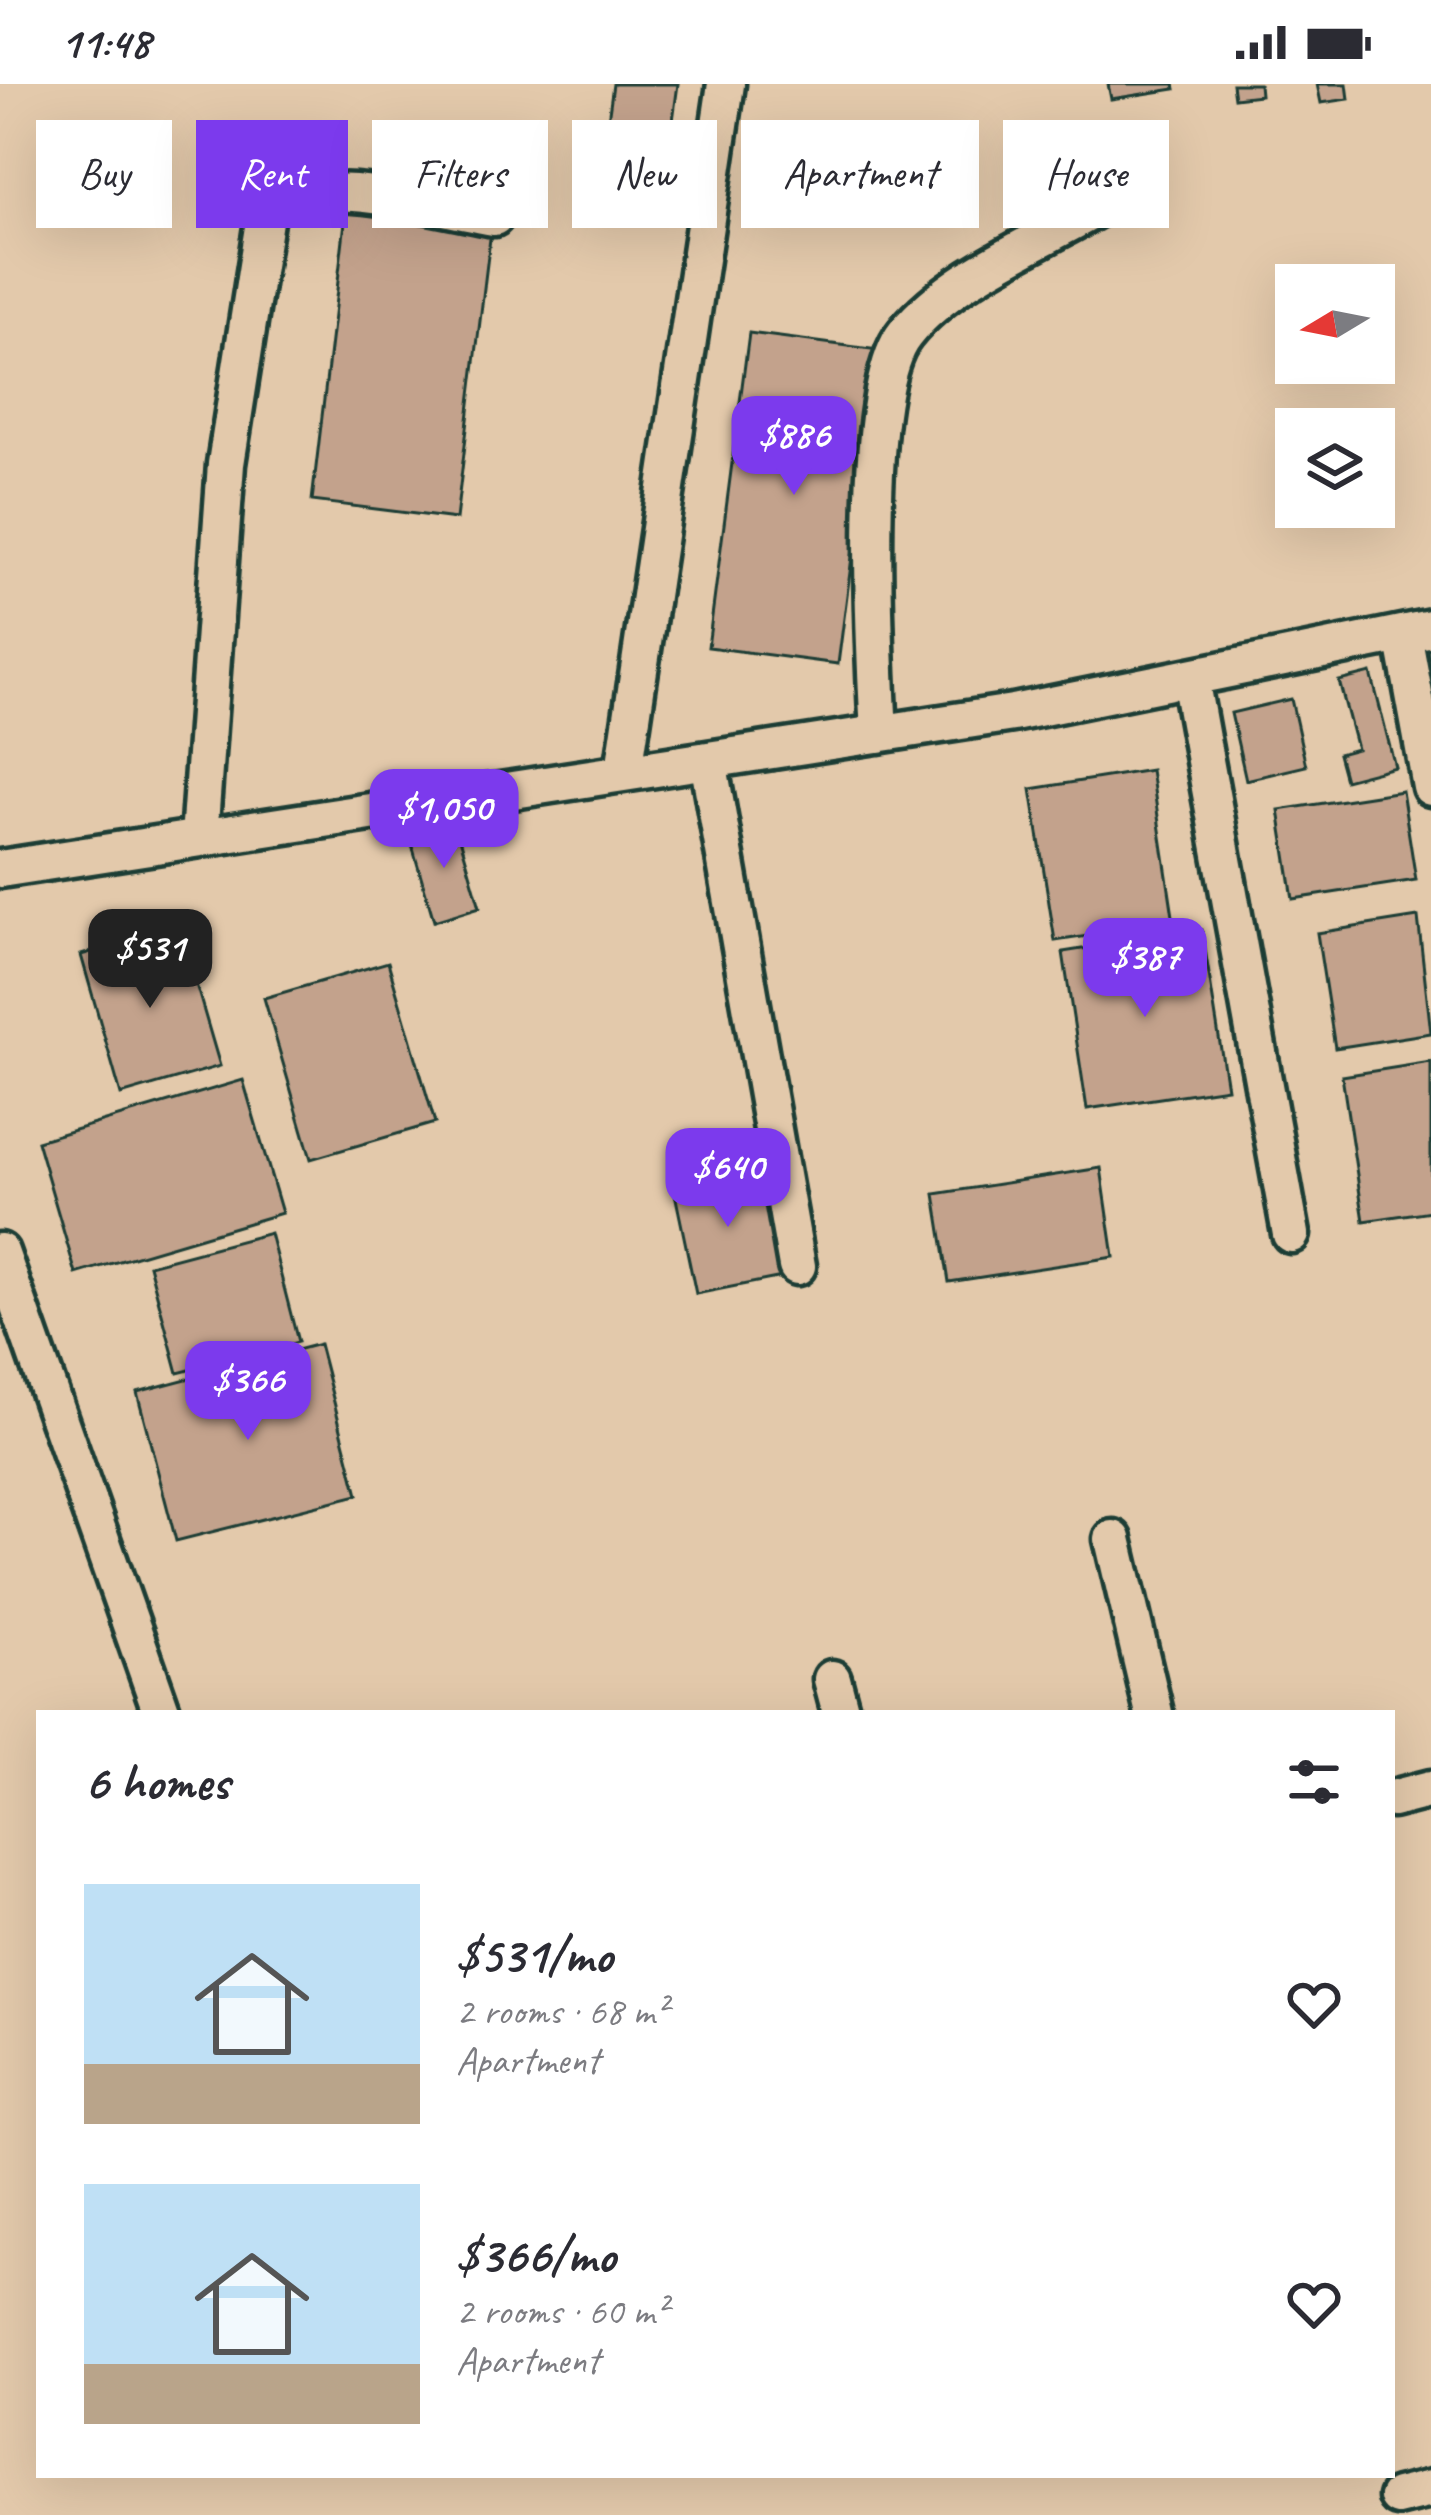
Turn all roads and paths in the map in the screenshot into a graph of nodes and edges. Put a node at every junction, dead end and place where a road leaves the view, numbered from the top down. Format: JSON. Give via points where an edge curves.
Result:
{"nodes":[{"id":1,"x":727,"y":84,"type":"edge"},
{"id":2,"x":372,"y":195,"type":"edge"},
{"id":3,"x":1063,"y":228,"type":"edge"},
{"id":4,"x":1417,"y":631,"type":"edge"},
{"id":5,"x":1190,"y":678,"type":"junction"},
{"id":6,"x":879,"y":734,"type":"junction"},
{"id":7,"x":708,"y":760,"type":"junction"},
{"id":8,"x":624,"y":771,"type":"junction"},
{"id":9,"x":1431,"y":787,"type":"edge"},
{"id":10,"x":199,"y":838,"type":"junction"},
{"id":11,"x":0,"y":869,"type":"edge"},
{"id":12,"x":1291,"y":1234,"type":"dead end"},
{"id":13,"x":0,"y":1252,"type":"edge"},
{"id":14,"x":796,"y":1266,"type":"dead end"},
{"id":15,"x":1113,"y":1539,"type":"dead end"},
{"id":16,"x":161,"y":1710,"type":"edge"},
{"id":17,"x":1153,"y":1710,"type":"edge"},
{"id":18,"x":1431,"y":1789,"type":"edge"},
{"id":19,"x":1395,"y":1798,"type":"edge"}],
"edges":[{"from":1,"to":8,"type":"street"},
{"from":2,"to":10,"type":"street","via":[[291,195],[266,208],[226,464]]},
{"from":3,"to":6,"type":"street","via":[[927,309],[901,339],[881,419],[872,620]]},
{"from":4,"to":5,"type":"street"},
{"from":4,"to":9,"type":"street"},
{"from":5,"to":6,"type":"street"},
{"from":5,"to":12,"type":"street"},
{"from":6,"to":7,"type":"street"},
{"from":7,"to":8,"type":"street"},
{"from":7,"to":14,"type":"street"},
{"from":8,"to":10,"type":"street"},
{"from":10,"to":11,"type":"street"},
{"from":13,"to":16,"type":"street"},
{"from":15,"to":17,"type":"street"},
{"from":18,"to":19,"type":"street"}]}
